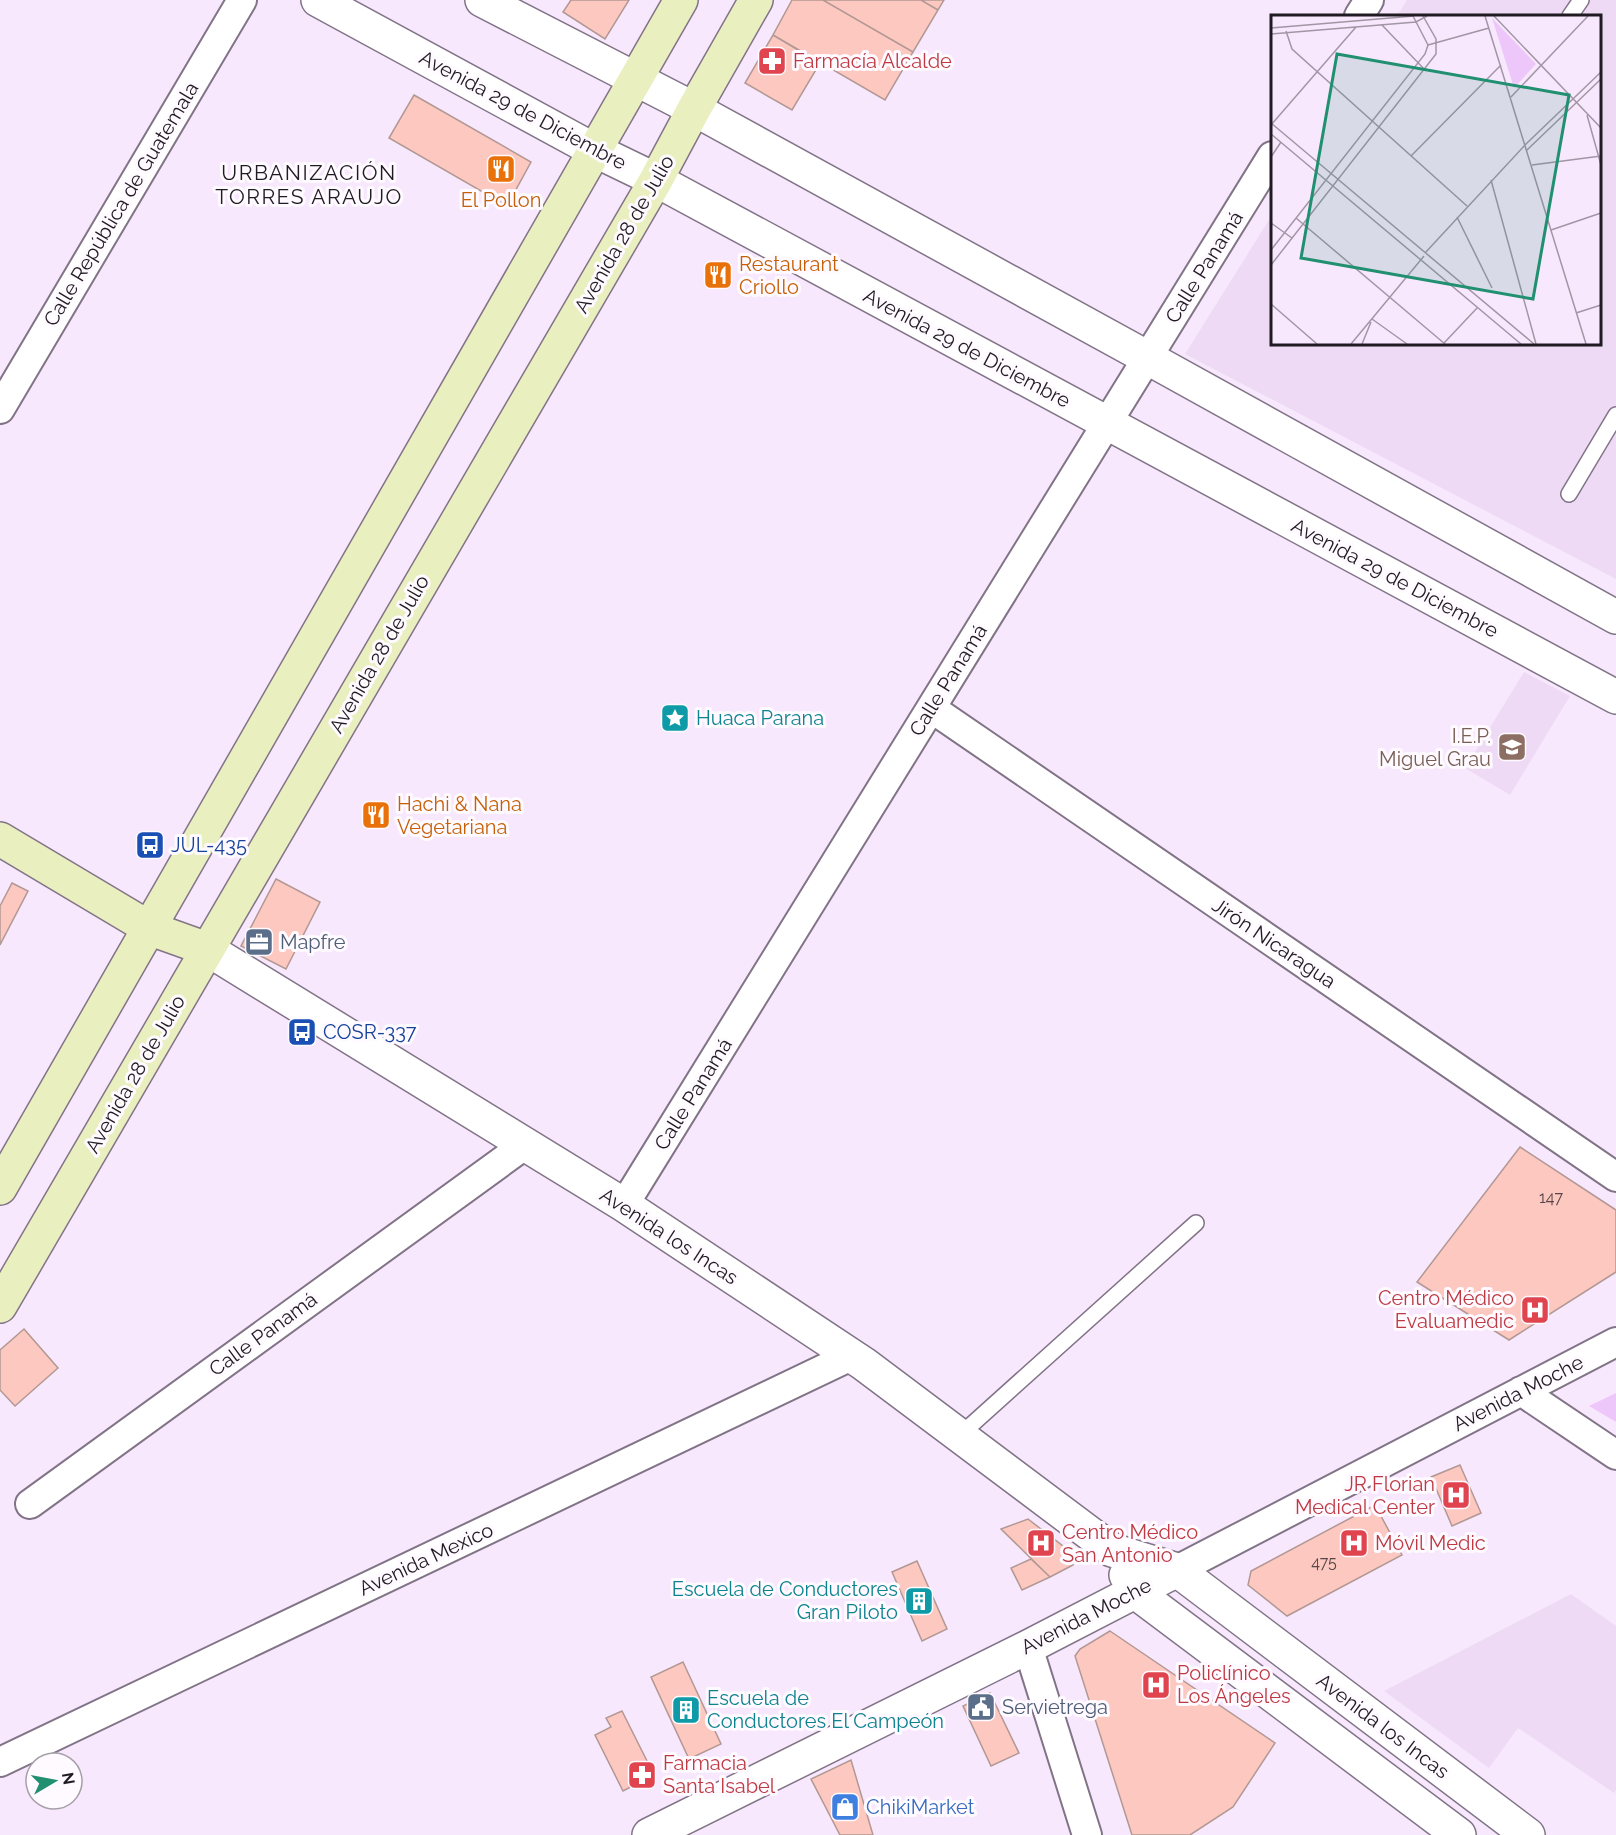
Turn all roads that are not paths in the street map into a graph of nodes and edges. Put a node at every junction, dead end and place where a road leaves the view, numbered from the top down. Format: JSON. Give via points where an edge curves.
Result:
{"nodes":[{"id":1,"x":242,"y":0,"type":"edge"},
{"id":2,"x":318,"y":0,"type":"edge"},
{"id":3,"x":482,"y":0,"type":"edge"},
{"id":4,"x":681,"y":0,"type":"edge"},
{"id":5,"x":756,"y":0,"type":"edge"},
{"id":6,"x":1369,"y":0,"type":"edge"},
{"id":7,"x":1581,"y":0,"type":"edge"},
{"id":8,"x":1360,"y":15,"type":"edge"},
{"id":9,"x":1571,"y":15,"type":"edge"},
{"id":10,"x":634,"y":80,"type":"junction"},
{"id":11,"x":694,"y":110,"type":"junction"},
{"id":12,"x":594,"y":150,"type":"junction"},
{"id":13,"x":1271,"y":158,"type":"edge"},
{"id":14,"x":656,"y":180,"type":"junction"},
{"id":15,"x":1148,"y":358,"type":"junction"},
{"id":16,"x":0,"y":409,"type":"edge"},
{"id":17,"x":1616,"y":415,"type":"edge"},
{"id":18,"x":1107,"y":423,"type":"junction"},
{"id":19,"x":1569,"y":494,"type":"dead end"},
{"id":20,"x":1616,"y":617,"type":"edge"},
{"id":21,"x":1614,"y":693,"type":"edge"},
{"id":22,"x":931,"y":708,"type":"junction"},
{"id":23,"x":0,"y":839,"type":"edge"},
{"id":24,"x":151,"y":929,"type":"junction"},
{"id":25,"x":207,"y":949,"type":"junction"},
{"id":26,"x":526,"y":1144,"type":"junction"},
{"id":27,"x":1616,"y":1177,"type":"edge"},
{"id":28,"x":0,"y":1188,"type":"edge"},
{"id":29,"x":624,"y":1205,"type":"junction"},
{"id":30,"x":1196,"y":1223,"type":"dead end"},
{"id":31,"x":0,"y":1306,"type":"edge"},
{"id":32,"x":1616,"y":1342,"type":"edge"},
{"id":33,"x":851,"y":1356,"type":"junction"},
{"id":34,"x":1521,"y":1391,"type":"junction"},
{"id":35,"x":959,"y":1436,"type":"junction"},
{"id":36,"x":1616,"y":1455,"type":"edge"},
{"id":37,"x":30,"y":1504,"type":"dead end"},
{"id":38,"x":1112,"y":1550,"type":"junction"},
{"id":39,"x":1177,"y":1570,"type":"junction"},
{"id":40,"x":1134,"y":1591,"type":"junction"},
{"id":41,"x":1028,"y":1647,"type":"junction"},
{"id":42,"x":0,"y":1761,"type":"edge"},
{"id":43,"x":649,"y":1835,"type":"edge"},
{"id":44,"x":1087,"y":1835,"type":"edge"},
{"id":45,"x":1459,"y":1835,"type":"edge"},
{"id":46,"x":1528,"y":1835,"type":"edge"}],
"edges":[{"from":1,"to":16,"type":"street","name":"Calle República de Guatemala"},
{"from":2,"to":12,"type":"street","name":"Avenida 29 de Diciembre"},
{"from":3,"to":10,"type":"street"},
{"from":4,"to":10,"type":"main road"},
{"from":5,"to":11,"type":"main road","name":"Avenida 28 de Julio"},
{"from":6,"to":8,"type":"street"},
{"from":7,"to":9,"type":"lane"},
{"from":10,"to":11,"type":"street"},
{"from":10,"to":12,"type":"main road"},
{"from":11,"to":14,"type":"main road","name":"Avenida 28 de Julio"},
{"from":11,"to":15,"type":"street"},
{"from":12,"to":14,"type":"street","name":"Avenida 29 de Diciembre"},
{"from":12,"to":24,"type":"main road"},
{"from":13,"to":15,"type":"street","name":"Calle Panamá"},
{"from":14,"to":18,"type":"street","name":"Avenida 29 de Diciembre"},
{"from":14,"to":25,"type":"main road","name":"Avenida 28 de Julio"},
{"from":15,"to":18,"type":"street","name":"Calle Panamá"},
{"from":15,"to":20,"type":"street"},
{"from":17,"to":19,"type":"lane"},
{"from":18,"to":21,"type":"street","name":"Avenida 29 de Diciembre"},
{"from":18,"to":22,"type":"street","name":"Calle Panamá"},
{"from":22,"to":27,"type":"street","name":"Jirón Nicaragua"},
{"from":22,"to":29,"type":"street","name":"Calle Panamá"},
{"from":23,"to":24,"type":"main road"},
{"from":24,"to":25,"type":"main road"},
{"from":24,"to":28,"type":"main road"},
{"from":25,"to":26,"type":"street","name":"Avenida los Incas"},
{"from":25,"to":31,"type":"main road","name":"Avenida 28 de Julio"},
{"from":26,"to":29,"type":"street","name":"Avenida los Incas"},
{"from":26,"to":37,"type":"street","name":"Calle Panamá"},
{"from":29,"to":33,"type":"street","name":"Avenida los Incas"},
{"from":30,"to":35,"type":"lane"},
{"from":32,"to":34,"type":"street","name":"Avenida Moche"},
{"from":33,"to":35,"type":"street","name":"Avenida los Incas"},
{"from":33,"to":42,"type":"street","name":"Avenida Mexico"},
{"from":34,"to":36,"type":"street"},
{"from":34,"to":39,"type":"street","name":"Avenida Moche"},
{"from":35,"to":38,"type":"street","name":"Avenida los Incas"},
{"from":38,"to":39,"type":"street","name":"Avenida los Incas"},
{"from":38,"to":40,"type":"street","name":"Avenida los Incas"},
{"from":39,"to":40,"type":"street","name":"Avenida Moche"},
{"from":39,"to":46,"type":"street","name":"Avenida los Incas"},
{"from":40,"to":41,"type":"street","name":"Avenida Moche"},
{"from":40,"to":45,"type":"street","name":"Avenida los Incas"},
{"from":41,"to":43,"type":"street","name":"Avenida Moche"},
{"from":41,"to":44,"type":"street"}]}
